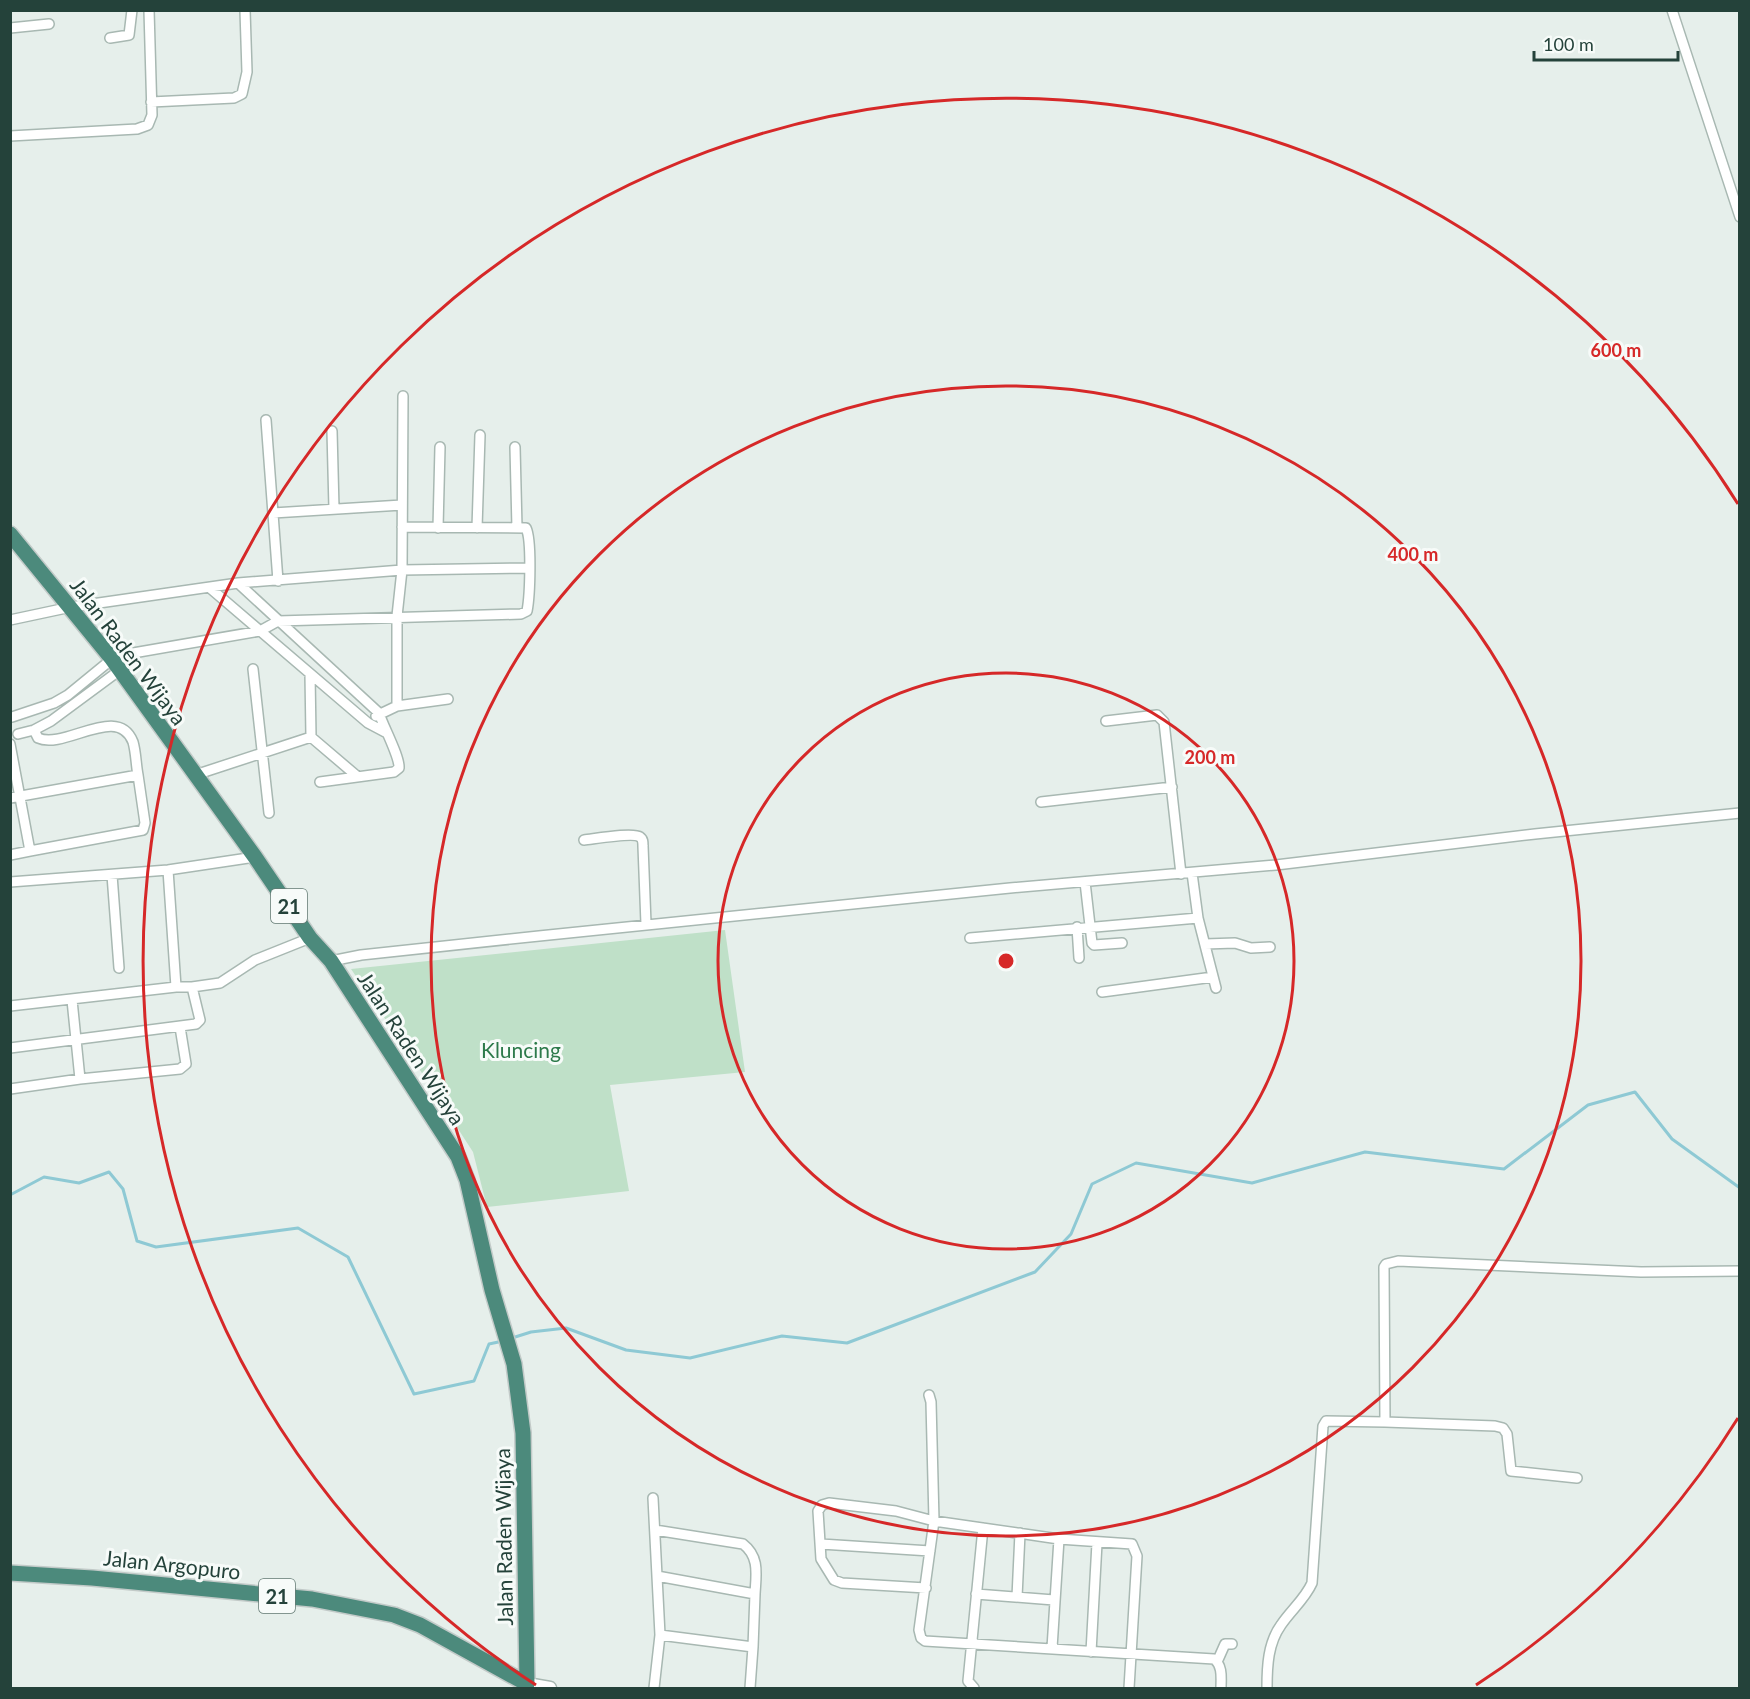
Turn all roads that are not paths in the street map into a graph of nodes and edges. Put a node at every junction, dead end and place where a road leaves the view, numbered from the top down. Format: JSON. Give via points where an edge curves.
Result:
{"nodes":[{"id":1,"x":132,"y":10,"type":"edge"},
{"id":2,"x":149,"y":10,"type":"edge"},
{"id":3,"x":245,"y":10,"type":"edge"},
{"id":4,"x":1672,"y":10,"type":"edge"},
{"id":5,"x":49,"y":24,"type":"dead end"},
{"id":6,"x":10,"y":28,"type":"edge"},
{"id":7,"x":110,"y":38,"type":"dead end"},
{"id":8,"x":151,"y":102,"type":"junction"},
{"id":9,"x":10,"y":136,"type":"edge"},
{"id":10,"x":1740,"y":218,"type":"edge"},
{"id":11,"x":403,"y":396,"type":"dead end"},
{"id":12,"x":266,"y":420,"type":"dead end"},
{"id":13,"x":332,"y":431,"type":"dead end"},
{"id":14,"x":480,"y":435,"type":"dead end"},
{"id":15,"x":440,"y":447,"type":"dead end"},
{"id":16,"x":515,"y":447,"type":"dead end"},
{"id":17,"x":402,"y":505,"type":"junction"},
{"id":18,"x":334,"y":509,"type":"junction"},
{"id":19,"x":273,"y":513,"type":"junction"},
{"id":20,"x":402,"y":527,"type":"junction"},
{"id":21,"x":438,"y":528,"type":"junction"},
{"id":22,"x":477,"y":528,"type":"junction"},
{"id":23,"x":517,"y":528,"type":"junction"},
{"id":24,"x":10,"y":534,"type":"edge"},
{"id":25,"x":530,"y":568,"type":"junction"},
{"id":26,"x":402,"y":570,"type":"junction"},
{"id":27,"x":278,"y":581,"type":"junction"},
{"id":28,"x":238,"y":583,"type":"junction"},
{"id":29,"x":210,"y":588,"type":"junction"},
{"id":30,"x":71,"y":607,"type":"junction"},
{"id":31,"x":397,"y":616,"type":"junction"},
{"id":32,"x":10,"y":620,"type":"edge"},
{"id":33,"x":278,"y":621,"type":"junction"},
{"id":34,"x":260,"y":631,"type":"junction"},
{"id":35,"x":114,"y":662,"type":"junction"},
{"id":36,"x":253,"y":669,"type":"dead end"},
{"id":37,"x":310,"y":674,"type":"junction"},
{"id":38,"x":68,"y":695,"type":"junction"},
{"id":39,"x":448,"y":699,"type":"dead end"},
{"id":40,"x":74,"y":704,"type":"junction"},
{"id":41,"x":397,"y":706,"type":"junction"},
{"id":42,"x":378,"y":713,"type":"junction"},
{"id":43,"x":11,"y":717,"type":"edge"},
{"id":44,"x":1106,"y":721,"type":"dead end"},
{"id":45,"x":368,"y":723,"type":"junction"},
{"id":46,"x":34,"y":730,"type":"junction"},
{"id":47,"x":385,"y":732,"type":"junction"},
{"id":48,"x":18,"y":734,"type":"junction"},
{"id":49,"x":310,"y":736,"type":"junction"},
{"id":50,"x":10,"y":742,"type":"edge"},
{"id":51,"x":263,"y":751,"type":"junction"},
{"id":52,"x":138,"y":775,"type":"junction"},
{"id":53,"x":195,"y":775,"type":"junction"},
{"id":54,"x":358,"y":777,"type":"junction"},
{"id":55,"x":320,"y":782,"type":"dead end"},
{"id":56,"x":1172,"y":787,"type":"junction"},
{"id":57,"x":15,"y":797,"type":"edge"},
{"id":58,"x":1041,"y":801,"type":"dead end"},
{"id":59,"x":269,"y":813,"type":"dead end"},
{"id":60,"x":1740,"y":813,"type":"edge"},
{"id":61,"x":584,"y":840,"type":"dead end"},
{"id":62,"x":30,"y":851,"type":"junction"},
{"id":63,"x":10,"y":855,"type":"edge"},
{"id":64,"x":255,"y":857,"type":"junction"},
{"id":65,"x":168,"y":870,"type":"junction"},
{"id":66,"x":1192,"y":873,"type":"junction"},
{"id":67,"x":112,"y":874,"type":"junction"},
{"id":68,"x":1181,"y":874,"type":"junction"},
{"id":69,"x":10,"y":882,"type":"edge"},
{"id":70,"x":1085,"y":882,"type":"junction"},
{"id":71,"x":1198,"y":918,"type":"junction"},
{"id":72,"x":646,"y":924,"type":"junction"},
{"id":73,"x":1089,"y":926,"type":"junction"},
{"id":74,"x":1077,"y":927,"type":"junction"},
{"id":75,"x":310,"y":938,"type":"junction"},
{"id":76,"x":970,"y":938,"type":"dead end"},
{"id":77,"x":1122,"y":944,"type":"dead end"},
{"id":78,"x":1205,"y":944,"type":"junction"},
{"id":79,"x":1270,"y":947,"type":"dead end"},
{"id":80,"x":1079,"y":958,"type":"dead end"},
{"id":81,"x":331,"y":961,"type":"junction"},
{"id":82,"x":119,"y":968,"type":"dead end"},
{"id":83,"x":1213,"y":976,"type":"junction"},
{"id":84,"x":176,"y":987,"type":"junction"},
{"id":85,"x":192,"y":987,"type":"junction"},
{"id":86,"x":1216,"y":988,"type":"dead end"},
{"id":87,"x":1102,"y":992,"type":"dead end"},
{"id":88,"x":72,"y":1000,"type":"junction"},
{"id":89,"x":10,"y":1006,"type":"edge"},
{"id":90,"x":180,"y":1027,"type":"junction"},
{"id":91,"x":75,"y":1039,"type":"junction"},
{"id":92,"x":10,"y":1048,"type":"edge"},
{"id":93,"x":81,"y":1079,"type":"junction"},
{"id":94,"x":10,"y":1089,"type":"edge"},
{"id":95,"x":1740,"y":1271,"type":"edge"},
{"id":96,"x":929,"y":1395,"type":"dead end"},
{"id":97,"x":1385,"y":1422,"type":"junction"},
{"id":98,"x":1577,"y":1478,"type":"dead end"},
{"id":99,"x":653,"y":1498,"type":"dead end"},
{"id":100,"x":934,"y":1521,"type":"junction"},
{"id":101,"x":983,"y":1528,"type":"junction"},
{"id":102,"x":655,"y":1530,"type":"junction"},
{"id":103,"x":1020,"y":1533,"type":"junction"},
{"id":104,"x":1059,"y":1539,"type":"junction"},
{"id":105,"x":1097,"y":1543,"type":"junction"},
{"id":106,"x":821,"y":1544,"type":"junction"},
{"id":107,"x":930,"y":1551,"type":"junction"},
{"id":108,"x":10,"y":1573,"type":"edge"},
{"id":109,"x":657,"y":1576,"type":"junction"},
{"id":110,"x":926,"y":1588,"type":"junction"},
{"id":111,"x":976,"y":1593,"type":"junction"},
{"id":112,"x":755,"y":1594,"type":"junction"},
{"id":113,"x":1017,"y":1597,"type":"junction"},
{"id":114,"x":1054,"y":1600,"type":"junction"},
{"id":115,"x":660,"y":1635,"type":"junction"},
{"id":116,"x":971,"y":1644,"type":"junction"},
{"id":117,"x":1232,"y":1644,"type":"dead end"},
{"id":118,"x":753,"y":1647,"type":"junction"},
{"id":119,"x":1052,"y":1648,"type":"junction"},
{"id":120,"x":1091,"y":1652,"type":"junction"},
{"id":121,"x":1130,"y":1654,"type":"junction"},
{"id":122,"x":1218,"y":1662,"type":"junction"},
{"id":123,"x":527,"y":1686,"type":"edge"},
{"id":124,"x":550,"y":1689,"type":"edge"},
{"id":125,"x":654,"y":1689,"type":"edge"},
{"id":126,"x":750,"y":1689,"type":"edge"},
{"id":127,"x":974,"y":1689,"type":"edge"},
{"id":128,"x":1129,"y":1689,"type":"edge"},
{"id":129,"x":1221,"y":1689,"type":"edge"},
{"id":130,"x":1267,"y":1689,"type":"edge"}],
"edges":[{"from":1,"to":7,"type":"street","via":[[129,35]]},
{"from":2,"to":8,"type":"street"},
{"from":3,"to":8,"type":"street","via":[[247,72],[242,94],[234,98]]},
{"from":4,"to":10,"type":"street"},
{"from":5,"to":6,"type":"street"},
{"from":8,"to":9,"type":"street","via":[[151,121],[144,127]]},
{"from":11,"to":17,"type":"street"},
{"from":12,"to":19,"type":"street"},
{"from":13,"to":18,"type":"street"},
{"from":14,"to":22,"type":"street"},
{"from":15,"to":21,"type":"street"},
{"from":16,"to":23,"type":"street"},
{"from":17,"to":18,"type":"street"},
{"from":17,"to":20,"type":"street"},
{"from":18,"to":19,"type":"street"},
{"from":19,"to":27,"type":"street"},
{"from":20,"to":21,"type":"street"},
{"from":20,"to":26,"type":"street"},
{"from":21,"to":22,"type":"street"},
{"from":22,"to":23,"type":"street"},
{"from":23,"to":25,"type":"street","via":[[528,530]]},
{"from":24,"to":30,"type":"highway","name":"Jalan Raden Wijaya","number":"21"},
{"from":25,"to":26,"type":"street"},
{"from":25,"to":31,"type":"street","via":[[528,609],[523,614]]},
{"from":26,"to":27,"type":"street"},
{"from":26,"to":31,"type":"street"},
{"from":27,"to":28,"type":"street"},
{"from":28,"to":29,"type":"street"},
{"from":28,"to":33,"type":"street"},
{"from":29,"to":30,"type":"street"},
{"from":29,"to":34,"type":"street"},
{"from":30,"to":32,"type":"street"},
{"from":30,"to":35,"type":"highway","name":"Jalan Raden Wijaya","number":"21"},
{"from":31,"to":33,"type":"street"},
{"from":31,"to":41,"type":"street"},
{"from":33,"to":34,"type":"street"},
{"from":33,"to":42,"type":"street"},
{"from":34,"to":35,"type":"street"},
{"from":34,"to":37,"type":"street"},
{"from":35,"to":38,"type":"street"},
{"from":35,"to":40,"type":"street"},
{"from":35,"to":53,"type":"highway","name":"Jalan Raden Wijaya","number":"21"},
{"from":36,"to":51,"type":"street"},
{"from":37,"to":45,"type":"street"},
{"from":37,"to":49,"type":"street"},
{"from":38,"to":40,"type":"street"},
{"from":38,"to":43,"type":"street"},
{"from":39,"to":41,"type":"street"},
{"from":40,"to":46,"type":"street"},
{"from":41,"to":42,"type":"street"},
{"from":42,"to":45,"type":"street"},
{"from":42,"to":47,"type":"street"},
{"from":43,"to":48,"type":"street","via":[[19,724]]},
{"from":44,"to":56,"type":"street","via":[[1160,717],[1165,726]]},
{"from":45,"to":47,"type":"street"},
{"from":46,"to":48,"type":"street"},
{"from":46,"to":52,"type":"street","via":[[38,738],[52,741],[104,727],[121,728],[133,743]]},
{"from":47,"to":54,"type":"street","via":[[399,768]]},
{"from":48,"to":50,"type":"street"},
{"from":49,"to":51,"type":"street"},
{"from":49,"to":54,"type":"street"},
{"from":50,"to":57,"type":"street"},
{"from":51,"to":53,"type":"street"},
{"from":51,"to":59,"type":"street"},
{"from":52,"to":57,"type":"street"},
{"from":52,"to":62,"type":"street","via":[[143,830]]},
{"from":53,"to":64,"type":"highway","name":"Jalan Raden Wijaya","number":"21"},
{"from":54,"to":55,"type":"street"},
{"from":56,"to":58,"type":"street"},
{"from":56,"to":68,"type":"street"},
{"from":57,"to":62,"type":"street"},
{"from":60,"to":66,"type":"street"},
{"from":61,"to":72,"type":"street","via":[[628,835],[641,838]]},
{"from":62,"to":63,"type":"street"},
{"from":64,"to":65,"type":"street"},
{"from":64,"to":75,"type":"highway","name":"Jalan Raden Wijaya","number":"21"},
{"from":65,"to":67,"type":"street"},
{"from":65,"to":84,"type":"street"},
{"from":66,"to":68,"type":"street"},
{"from":66,"to":71,"type":"street"},
{"from":67,"to":69,"type":"street"},
{"from":67,"to":82,"type":"street"},
{"from":68,"to":70,"type":"street"},
{"from":70,"to":72,"type":"street"},
{"from":70,"to":73,"type":"street"},
{"from":71,"to":73,"type":"street"},
{"from":71,"to":78,"type":"street"},
{"from":72,"to":81,"type":"street"},
{"from":73,"to":74,"type":"street"},
{"from":73,"to":77,"type":"street","via":[[1093,944]]},
{"from":74,"to":76,"type":"street"},
{"from":74,"to":80,"type":"street"},
{"from":75,"to":81,"type":"highway","name":"Jalan Raden Wijaya","number":"21"},
{"from":75,"to":85,"type":"street","via":[[255,960],[220,983]]},
{"from":78,"to":79,"type":"street"},
{"from":78,"to":83,"type":"street"},
{"from":81,"to":123,"type":"highway","name":"Jalan Raden Wijaya","number":"21","via":[[458,1157],[467,1180],[514,1364],[523,1433]]},
{"from":83,"to":86,"type":"street"},
{"from":83,"to":87,"type":"street"},
{"from":84,"to":85,"type":"street"},
{"from":84,"to":88,"type":"street"},
{"from":85,"to":90,"type":"street","via":[[200,1020]]},
{"from":88,"to":89,"type":"street"},
{"from":88,"to":91,"type":"street"},
{"from":90,"to":91,"type":"street"},
{"from":90,"to":93,"type":"street","via":[[186,1064],[180,1069]]},
{"from":91,"to":92,"type":"street"},
{"from":91,"to":93,"type":"street"},
{"from":93,"to":94,"type":"street"},
{"from":95,"to":97,"type":"street","via":[[1641,1272],[1389,1262],[1384,1267]]},
{"from":96,"to":100,"type":"street"},
{"from":97,"to":98,"type":"street","via":[[1503,1428],[1510,1471]]},
{"from":97,"to":130,"type":"street","via":[[1326,1421],[1323,1426],[1312,1583],[1276,1633],[1267,1659]]},
{"from":99,"to":102,"type":"street"},
{"from":100,"to":101,"type":"street"},
{"from":100,"to":106,"type":"street","via":[[896,1511],[827,1504],[818,1511]]},
{"from":100,"to":107,"type":"street"},
{"from":101,"to":103,"type":"street"},
{"from":101,"to":111,"type":"street"},
{"from":102,"to":109,"type":"street"},
{"from":102,"to":112,"type":"street","via":[[743,1544],[756,1564]]},
{"from":103,"to":104,"type":"street"},
{"from":103,"to":113,"type":"street"},
{"from":104,"to":105,"type":"street"},
{"from":104,"to":114,"type":"street"},
{"from":105,"to":120,"type":"street"},
{"from":105,"to":121,"type":"street","via":[[1128,1543],[1136,1551]]},
{"from":106,"to":107,"type":"street"},
{"from":106,"to":110,"type":"street","via":[[821,1559],[834,1580]]},
{"from":107,"to":110,"type":"street"},
{"from":108,"to":123,"type":"highway","name":"Jalan Argopuro","number":"21","via":[[312,1599],[394,1615],[420,1624]]},
{"from":109,"to":112,"type":"street"},
{"from":109,"to":115,"type":"street"},
{"from":110,"to":116,"type":"street","via":[[921,1638]]},
{"from":111,"to":113,"type":"street"},
{"from":111,"to":116,"type":"street"},
{"from":112,"to":118,"type":"street"},
{"from":113,"to":114,"type":"street"},
{"from":114,"to":119,"type":"street"},
{"from":115,"to":118,"type":"street"},
{"from":115,"to":125,"type":"street"},
{"from":116,"to":119,"type":"street"},
{"from":116,"to":127,"type":"street","via":[[968,1681]]},
{"from":117,"to":122,"type":"street","via":[[1224,1644]]},
{"from":118,"to":126,"type":"street"},
{"from":119,"to":120,"type":"street"},
{"from":120,"to":121,"type":"street"},
{"from":121,"to":122,"type":"street"},
{"from":121,"to":128,"type":"street"},
{"from":122,"to":129,"type":"street"},
{"from":123,"to":124,"type":"street"}]}
